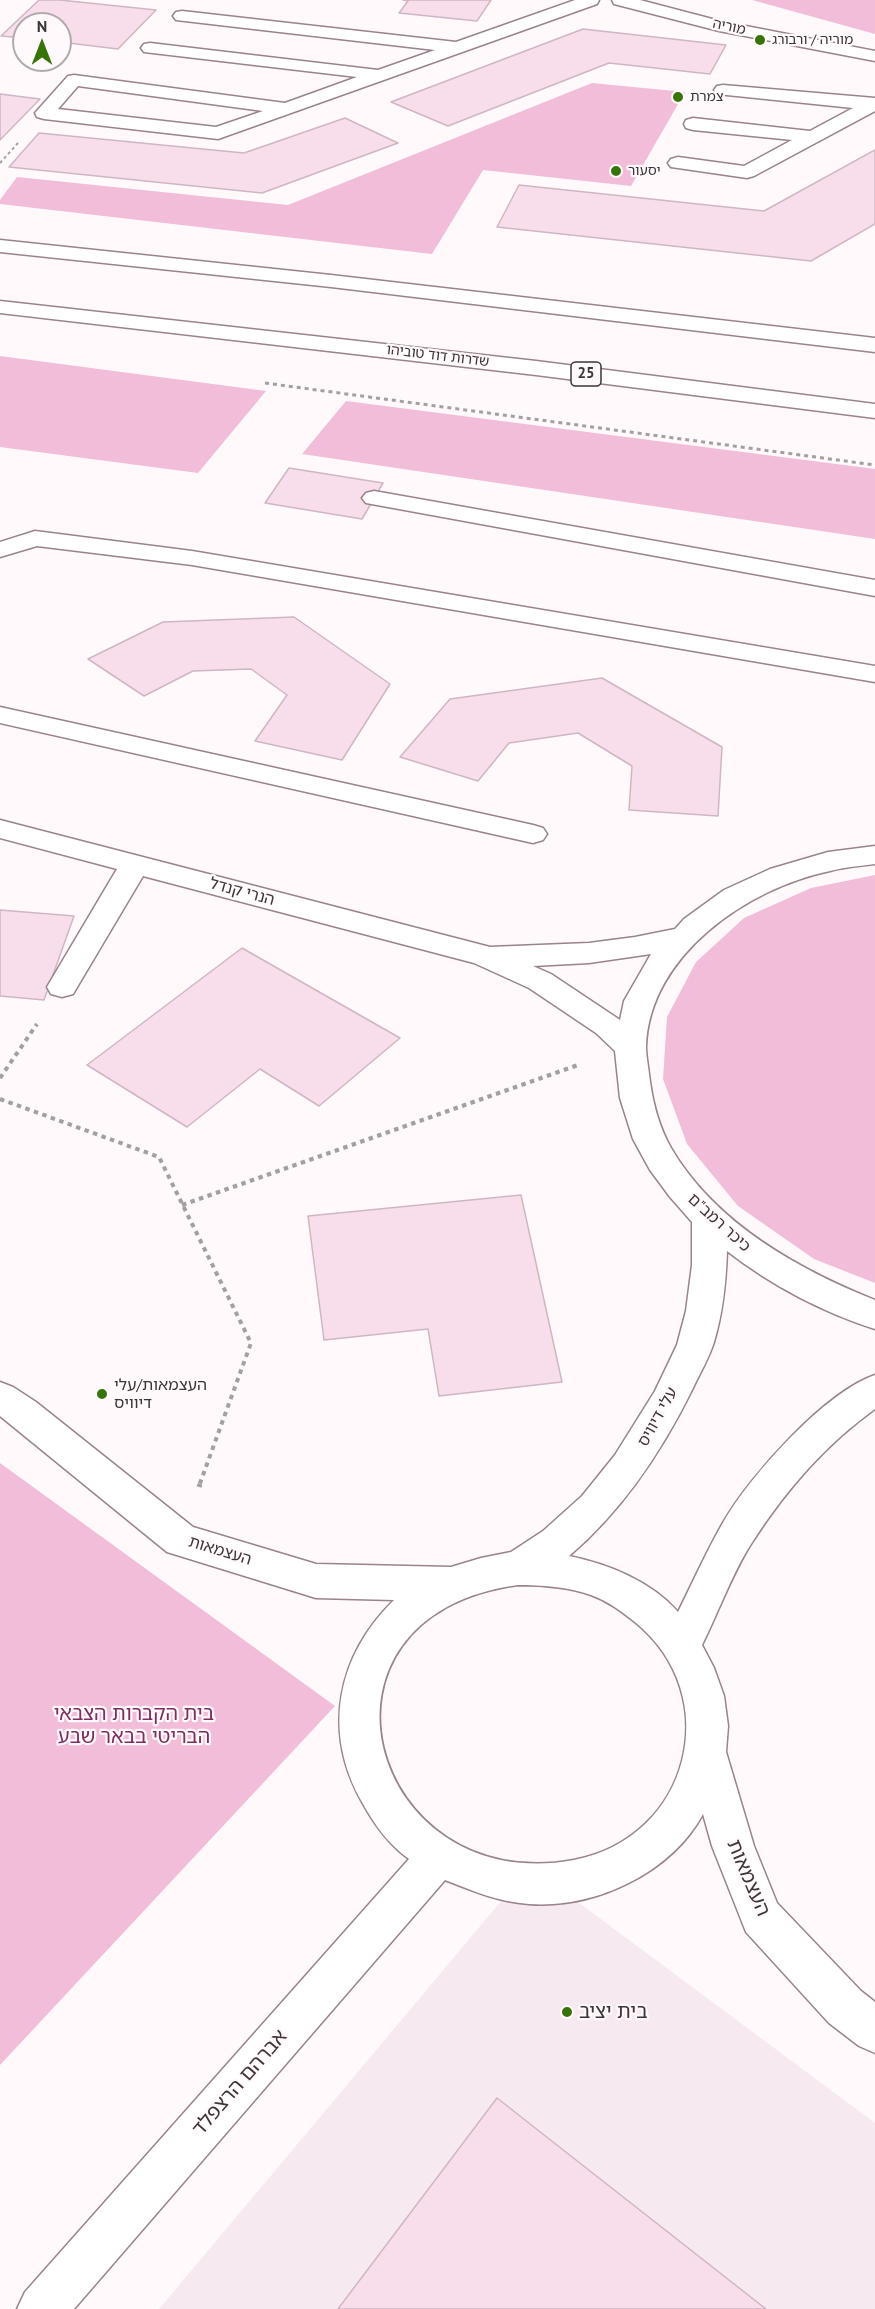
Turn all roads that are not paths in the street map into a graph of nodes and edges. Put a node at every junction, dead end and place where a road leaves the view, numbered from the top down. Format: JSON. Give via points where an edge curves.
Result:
{"nodes":[{"id":1,"x":591,"y":0,"type":"edge"},
{"id":2,"x":620,"y":0,"type":"edge"},
{"id":3,"x":742,"y":13,"type":"dead end"},
{"id":4,"x":182,"y":16,"type":"dead end"},
{"id":5,"x":459,"y":47,"type":"junction"},
{"id":6,"x":150,"y":48,"type":"dead end"},
{"id":7,"x":875,"y":51,"type":"edge"},
{"id":8,"x":875,"y":56,"type":"edge"},
{"id":9,"x":382,"y":75,"type":"junction"},
{"id":10,"x":723,"y":90,"type":"dead end"},
{"id":11,"x":874,"y":105,"type":"edge"},
{"id":12,"x":288,"y":108,"type":"junction"},
{"id":13,"x":693,"y":124,"type":"dead end"},
{"id":14,"x":813,"y":137,"type":"junction"},
{"id":15,"x":678,"y":163,"type":"dead end"},
{"id":16,"x":0,"y":246,"type":"edge"},
{"id":17,"x":0,"y":307,"type":"edge"},
{"id":18,"x":875,"y":345,"type":"edge"},
{"id":19,"x":875,"y":411,"type":"edge"},
{"id":20,"x":374,"y":498,"type":"dead end"},
{"id":21,"x":0,"y":550,"type":"edge"},
{"id":22,"x":875,"y":588,"type":"edge"},
{"id":23,"x":875,"y":674,"type":"edge"},
{"id":24,"x":0,"y":715,"type":"edge"},
{"id":25,"x":0,"y":829,"type":"edge"},
{"id":26,"x":533,"y":834,"type":"dead end"},
{"id":27,"x":875,"y":855,"type":"edge"},
{"id":28,"x":135,"y":864,"type":"junction"},
{"id":29,"x":681,"y":937,"type":"junction"},
{"id":30,"x":484,"y":956,"type":"junction"},
{"id":31,"x":62,"y":987,"type":"road end"},
{"id":32,"x":630,"y":1047,"type":"junction"},
{"id":33,"x":709,"y":1218,"type":"junction"},
{"id":34,"x":875,"y":1315,"type":"edge"},
{"id":35,"x":875,"y":1390,"type":"edge"},
{"id":36,"x":0,"y":1397,"type":"edge"},
{"id":37,"x":518,"y":1568,"type":"junction"},
{"id":38,"x":450,"y":1584,"type":"junction"},
{"id":39,"x":682,"y":1645,"type":"junction"},
{"id":40,"x":706,"y":1756,"type":"junction"},
{"id":41,"x":438,"y":1857,"type":"junction"},
{"id":42,"x":875,"y":2030,"type":"edge"},
{"id":43,"x":42,"y":2309,"type":"edge"}],
"edges":[{"from":1,"to":5,"type":"main road"},
{"from":2,"to":8,"type":"main road","name":"מוריה","via":[[719,26]]},
{"from":3,"to":7,"type":"main road","name":"מוריה"},
{"from":4,"to":5,"type":"main road"},
{"from":5,"to":9,"type":"main road"},
{"from":6,"to":9,"type":"main road"},
{"from":9,"to":12,"type":"main road"},
{"from":10,"to":11,"type":"main road"},
{"from":11,"to":14,"type":"main road"},
{"from":12,"to":12,"type":"main road","via":[[74,80],[44,113],[218,133]]},
{"from":13,"to":14,"type":"main road"},
{"from":14,"to":15,"type":"main road","via":[[747,172]]},
{"from":16,"to":18,"type":"main road"},
{"from":17,"to":19,"type":"main road","name":"שדרות דוד טוביהו","number":"25"},
{"from":20,"to":22,"type":"main road"},
{"from":21,"to":23,"type":"main road","via":[[35,537],[192,558]]},
{"from":24,"to":26,"type":"main road"},
{"from":25,"to":28,"type":"main road","name":"הנרי קנדל"},
{"from":27,"to":29,"type":"main road","name":"כיכר רמב\"ם","via":[[777,877],[737,895],[701,918]]},
{"from":28,"to":30,"type":"main road","name":"הנרי קנדל"},
{"from":28,"to":31,"type":"main road"},
{"from":29,"to":30,"type":"main road","name":"הנרי קנדל","via":[[601,952]]},
{"from":29,"to":32,"type":"main road","name":"כיכר רמב\"ם","via":[[651,976],[636,1010]]},
{"from":30,"to":32,"type":"main road","name":"הנרי קנדל","via":[[540,981],[607,1025]]},
{"from":32,"to":33,"type":"main road","name":"כיכר רמב\"ם","via":[[632,1082],[643,1124],[661,1160],[690,1200]]},
{"from":33,"to":34,"type":"main road","name":"כיכר רמב\"ם","via":[[745,1249],[787,1276]]},
{"from":33,"to":37,"type":"main road","name":"עלי דיוויס","via":[[706,1295],[696,1342],[666,1407],[628,1467],[591,1510],[556,1544]]},
{"from":35,"to":39,"type":"main road","via":[[831,1421],[783,1471],[738,1531]]},
{"from":36,"to":38,"type":"main road","name":"העצמאות","via":[[181,1540],[316,1581]]},
{"from":37,"to":38,"type":"main road","via":[[485,1572]]},
{"from":37,"to":39,"type":"main road","via":[[546,1568],[608,1584],[657,1616]]},
{"from":38,"to":41,"type":"main road","via":[[422,1600],[379,1646],[366,1674],[358,1706],[358,1737],[367,1771],[384,1807],[408,1834]]},
{"from":39,"to":40,"type":"main road","via":[[700,1679],[707,1711]]},
{"from":40,"to":41,"type":"main road","via":[[693,1795],[671,1828],[650,1849],[599,1874],[553,1884],[511,1882],[470,1872]]},
{"from":40,"to":42,"type":"main road","name":"העצמאות","via":[[733,1846],[761,1917],[845,2007]]},
{"from":41,"to":43,"type":"main road","name":"אברהם הרצפלד"}]}
